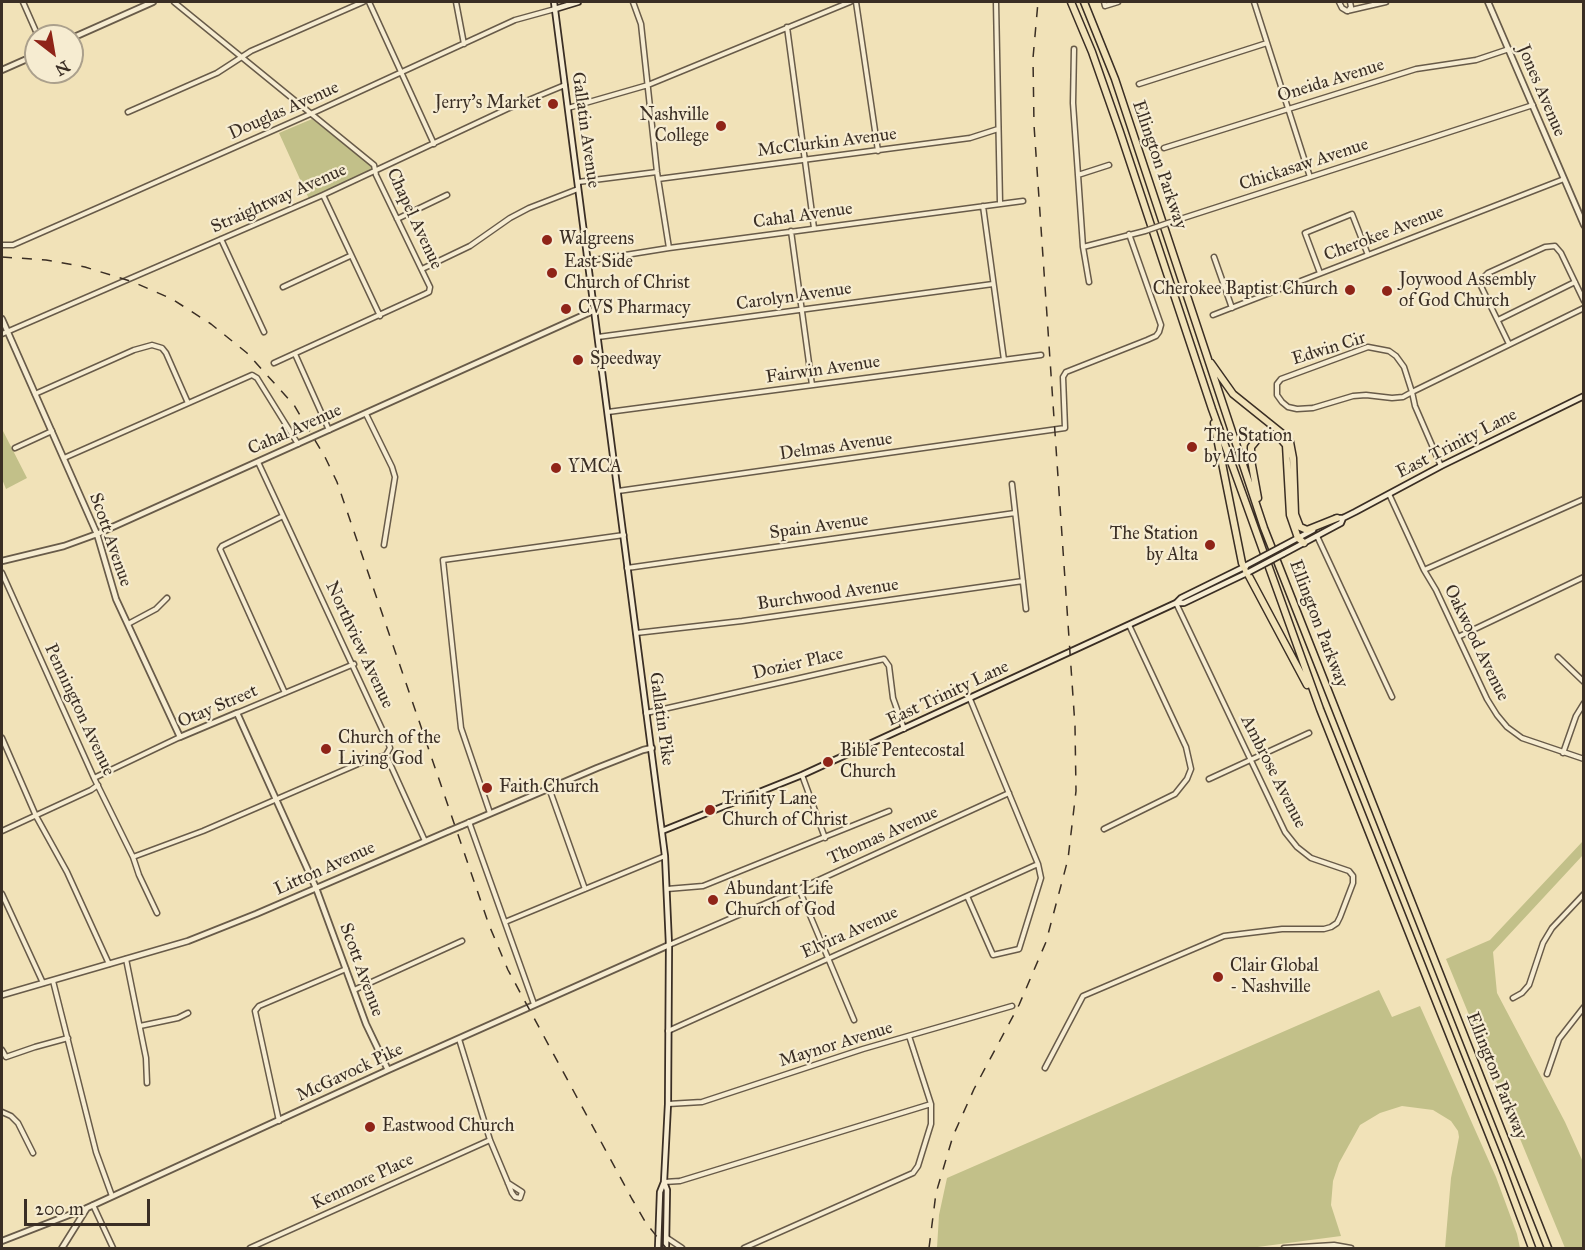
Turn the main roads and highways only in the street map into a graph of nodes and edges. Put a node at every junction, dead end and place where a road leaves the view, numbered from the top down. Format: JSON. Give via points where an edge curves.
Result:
{"nodes":[{"id":1,"x":1071,"y":2,"type":"edge"},
{"id":2,"x":1084,"y":2,"type":"edge"},
{"id":3,"x":1206,"y":356,"type":"junction"},
{"id":4,"x":1212,"y":409,"type":"junction"},
{"id":5,"x":1340,"y":518,"type":"road end"},
{"id":6,"x":1300,"y":527,"type":"junction"},
{"id":7,"x":1264,"y":528,"type":"junction"},
{"id":8,"x":1320,"y":710,"type":"junction"},
{"id":9,"x":1514,"y":1161,"type":"junction"},
{"id":10,"x":1530,"y":1248,"type":"edge"},
{"id":11,"x":1548,"y":1248,"type":"edge"},
{"id":12,"x":1553,"y":1248,"type":"edge"}],
"edges":[{"from":1,"to":4,"type":"highway","name":"Ellington Parkway","via":[[1117,122]]},
{"from":2,"to":3,"type":"highway","name":"Ellington Parkway","via":[[1115,79]]},
{"from":3,"to":6,"type":"highway","via":[[1233,394],[1290,442],[1295,514]]},
{"from":3,"to":7,"type":"highway","name":"Ellington Parkway"},
{"from":4,"to":8,"type":"highway","name":"Ellington Parkway"},
{"from":4,"to":8,"type":"highway","via":[[1247,570]]},
{"from":5,"to":6,"type":"highway","via":[[1307,530]]},
{"from":6,"to":7,"type":"highway","via":[[1302,539],[1290,515],[1286,445],[1268,433],[1251,447]]},
{"from":7,"to":9,"type":"highway","name":"Ellington Parkway"},
{"from":8,"to":10,"type":"highway","name":"Ellington Parkway","via":[[1501,1165]]},
{"from":9,"to":11,"type":"highway","name":"Ellington Parkway"},
{"from":9,"to":12,"type":"highway"}]}
